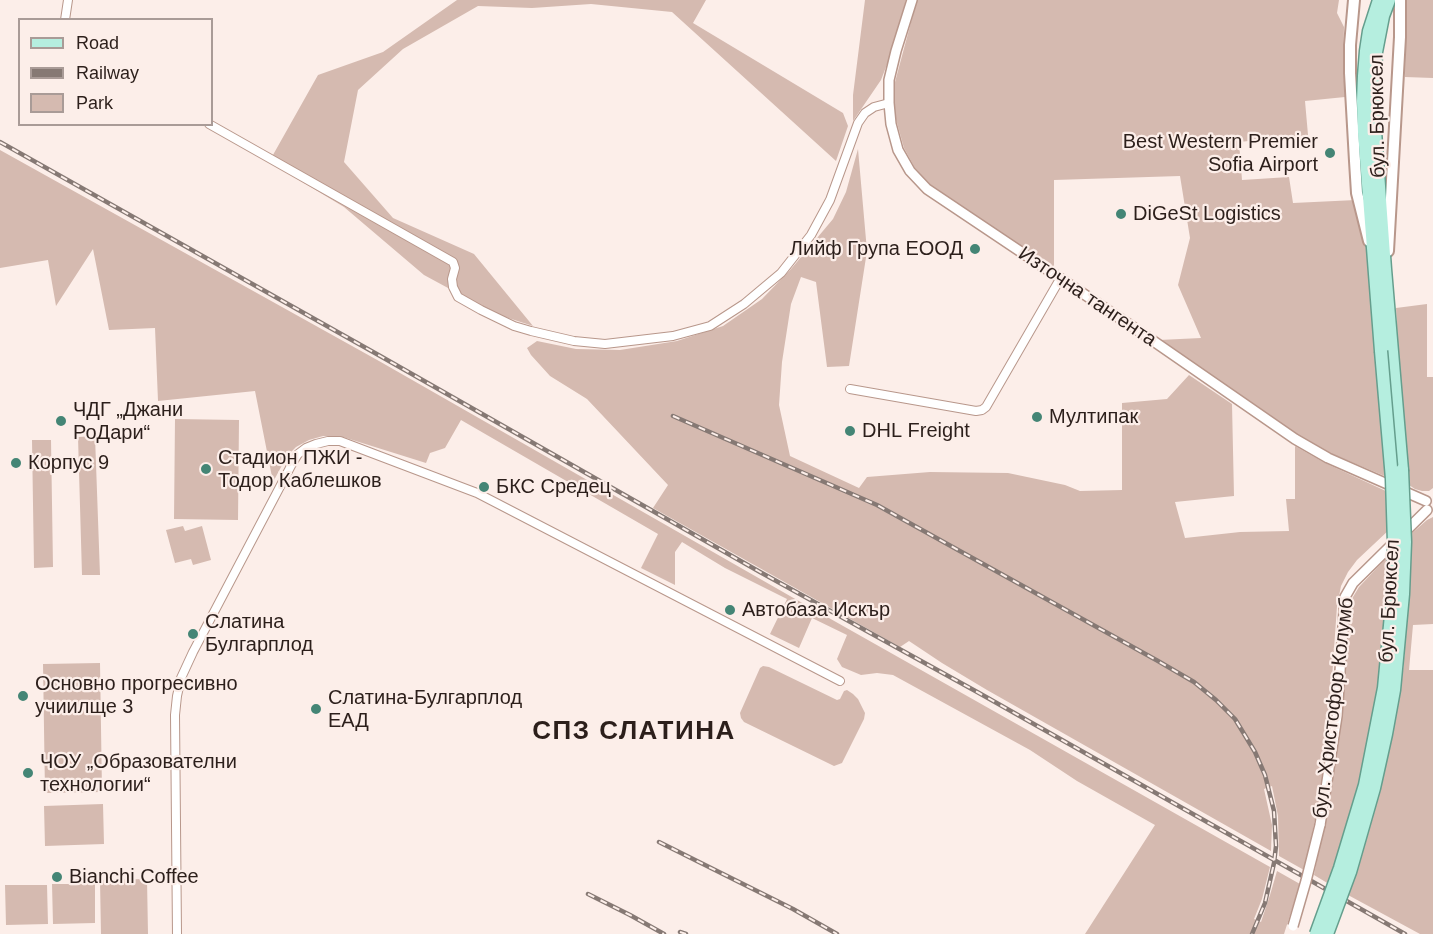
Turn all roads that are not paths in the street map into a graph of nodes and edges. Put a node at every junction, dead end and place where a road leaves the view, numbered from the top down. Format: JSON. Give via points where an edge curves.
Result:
{"nodes":[{"id":1,"x":68,"y":0,"type":"edge"},
{"id":2,"x":912,"y":0,"type":"edge"},
{"id":3,"x":1354,"y":0,"type":"edge"},
{"id":4,"x":1379,"y":0,"type":"edge"},
{"id":5,"x":1389,"y":0,"type":"edge"},
{"id":6,"x":1400,"y":0,"type":"edge"},
{"id":7,"x":64,"y":18,"type":"edge"},
{"id":8,"x":889,"y":103,"type":"junction"},
{"id":9,"x":213,"y":126,"type":"edge"},
{"id":10,"x":1369,"y":131,"type":"junction"},
{"id":11,"x":1374,"y":259,"type":"junction"},
{"id":12,"x":1385,"y":269,"type":"junction"},
{"id":13,"x":1060,"y":279,"type":"junction"},
{"id":14,"x":1387,"y":351,"type":"junction"},
{"id":15,"x":850,"y":389,"type":"dead end"},
{"id":16,"x":1430,"y":505,"type":"edge"},
{"id":17,"x":840,"y":681,"type":"dead end"},
{"id":18,"x":1291,"y":930,"type":"edge"},
{"id":19,"x":177,"y":934,"type":"edge"},
{"id":20,"x":1316,"y":934,"type":"edge"},
{"id":21,"x":1327,"y":934,"type":"edge"}],
"edges":[{"from":1,"to":7,"type":"street"},
{"from":2,"to":8,"type":"street","name":"Източна тангента","via":[[889,80]]},
{"from":3,"to":11,"type":"main road","name":"бул. Брюксел","via":[[1350,73],[1356,182]]},
{"from":4,"to":10,"type":"main road","name":"бул. Брюксел","via":[[1369,31],[1364,76]]},
{"from":5,"to":10,"type":"main road","name":"бул. Брюксел","via":[[1376,52]]},
{"from":6,"to":12,"type":"main road","name":"бул. Брюксел"},
{"from":8,"to":9,"type":"street","via":[[874,107],[858,123],[830,200],[811,235],[781,273],[710,326],[673,336],[605,344],[531,331],[473,306],[458,297],[453,287],[453,262]]},
{"from":8,"to":13,"type":"street","name":"Източна тангента","via":[[898,150],[927,189]]},
{"from":10,"to":11,"type":"main road","name":"бул. Брюксел"},
{"from":10,"to":12,"type":"main road","name":"бул. Брюксел"},
{"from":11,"to":14,"type":"main road","name":"бул. Брюксел"},
{"from":12,"to":14,"type":"main road","name":"бул. Брюксел"},
{"from":13,"to":15,"type":"street","via":[[982,410]]},
{"from":13,"to":16,"type":"street","name":"Източна тангента","via":[[1295,439]]},
{"from":14,"to":20,"type":"main road","name":"бул. Брюксел","bridge":true,"via":[[1394,543],[1384,688],[1365,785]]},
{"from":14,"to":21,"type":"main road","name":"бул. Брюксел","bridge":true,"via":[[1404,518],[1399,645],[1374,788]]},
{"from":16,"to":18,"type":"street","name":"бул. Христофор Колумб","bridge":true,"via":[[1353,583],[1345,597],[1326,788],[1320,825]]},
{"from":17,"to":19,"type":"street","via":[[477,493],[340,441],[316,444],[292,462],[181,678],[175,715]]}]}
